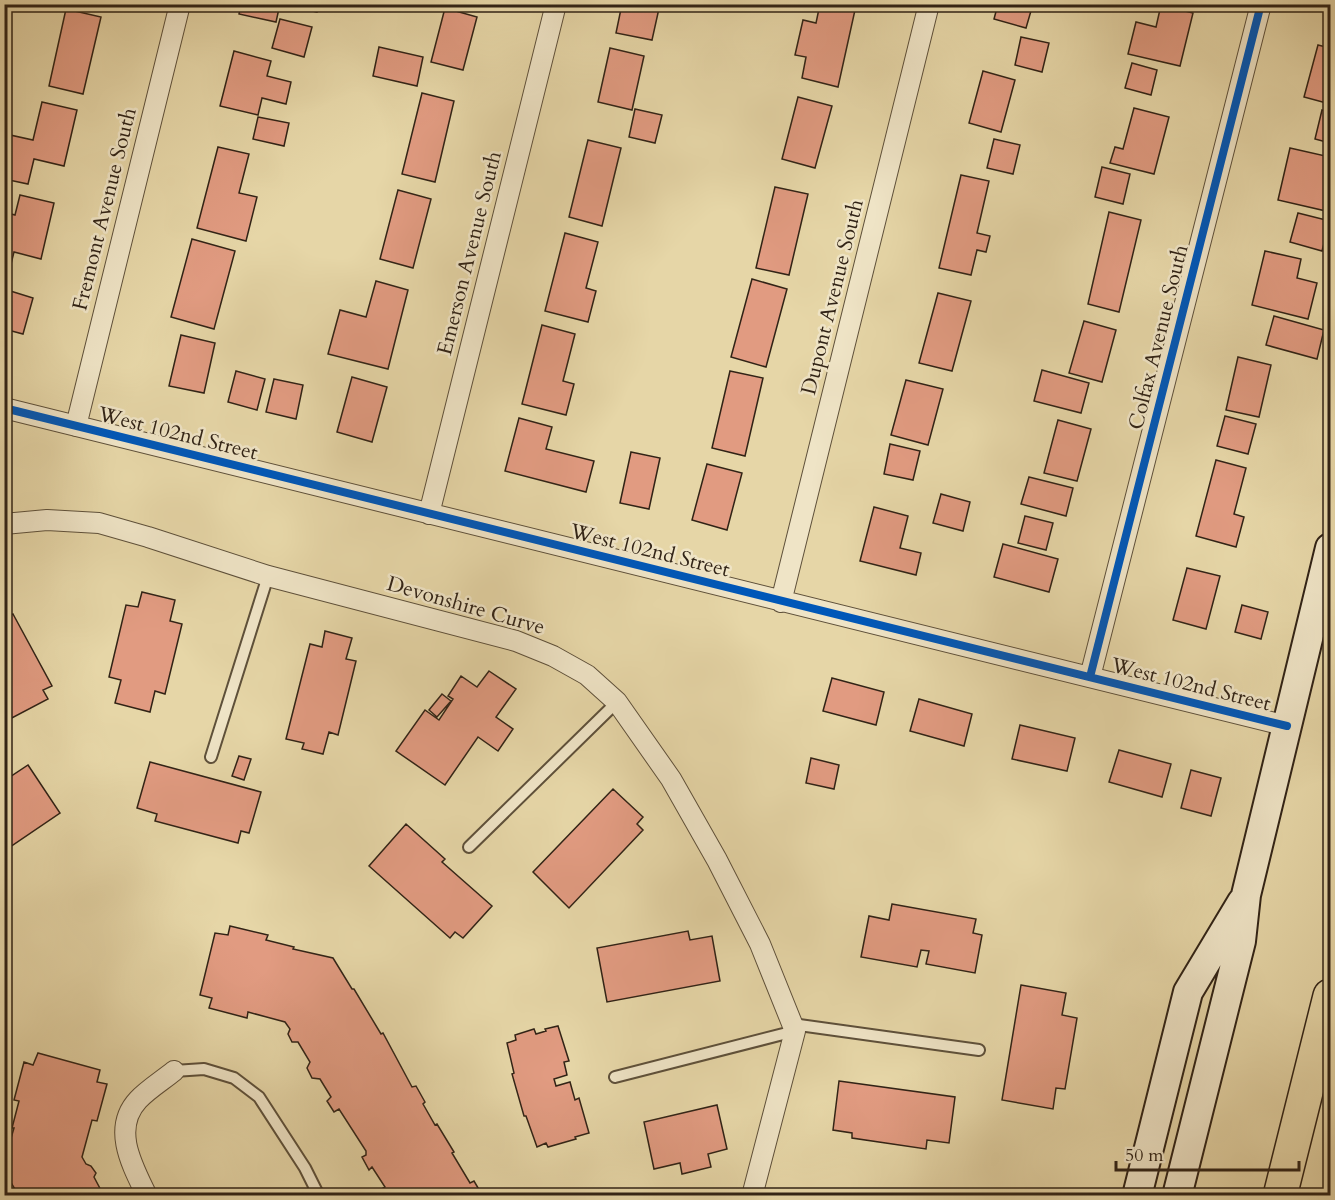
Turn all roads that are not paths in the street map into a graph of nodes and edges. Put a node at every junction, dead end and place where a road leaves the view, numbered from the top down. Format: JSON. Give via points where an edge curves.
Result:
{"nodes":[{"id":1,"x":180,"y":4,"type":"edge"},
{"id":2,"x":556,"y":4,"type":"edge"},
{"id":3,"x":929,"y":4,"type":"edge"},
{"id":4,"x":1261,"y":4,"type":"edge"},
{"id":5,"x":4,"y":408,"type":"edge"},
{"id":6,"x":76,"y":426,"type":"junction"},
{"id":7,"x":429,"y":514,"type":"junction"},
{"id":8,"x":4,"y":524,"type":"edge"},
{"id":9,"x":1330,"y":548,"type":"edge"},
{"id":10,"x":268,"y":576,"type":"junction"},
{"id":11,"x":781,"y":602,"type":"junction"},
{"id":12,"x":1090,"y":677,"type":"junction"},
{"id":13,"x":617,"y":702,"type":"junction"},
{"id":14,"x":1287,"y":726,"type":"junction"},
{"id":15,"x":212,"y":758,"type":"dead end"},
{"id":16,"x":469,"y":847,"type":"dead end"},
{"id":17,"x":1246,"y":895,"type":"junction"},
{"id":18,"x":1330,"y":996,"type":"edge"},
{"id":19,"x":794,"y":1027,"type":"junction"},
{"id":20,"x":979,"y":1050,"type":"dead end"},
{"id":21,"x":174,"y":1071,"type":"joint"},
{"id":22,"x":615,"y":1077,"type":"dead end"},
{"id":23,"x":147,"y":1196,"type":"edge"},
{"id":24,"x":319,"y":1196,"type":"edge"},
{"id":25,"x":752,"y":1196,"type":"edge"},
{"id":26,"x":1137,"y":1196,"type":"edge"},
{"id":27,"x":1177,"y":1196,"type":"edge"},
{"id":28,"x":1280,"y":1196,"type":"edge"}],
"edges":[{"from":1,"to":6,"type":"street","name":"Fremont Avenue South"},
{"from":2,"to":7,"type":"street","name":"Emerson Avenue South"},
{"from":3,"to":11,"type":"street","name":"Dupont Avenue South"},
{"from":4,"to":12,"type":"street","name":"Colfax Avenue South"},
{"from":5,"to":6,"type":"street","name":"West 102nd Street"},
{"from":6,"to":7,"type":"street","name":"West 102nd Street"},
{"from":7,"to":11,"type":"street","name":"West 102nd Street"},
{"from":8,"to":10,"type":"street","name":"Devonshire Curve","via":[[47,520],[99,523]]},
{"from":9,"to":14,"type":"street"},
{"from":10,"to":13,"type":"street","name":"Devonshire Curve","via":[[516,641],[587,675]]},
{"from":10,"to":15,"type":"lane"},
{"from":11,"to":12,"type":"street","name":"West 102nd Street"},
{"from":12,"to":14,"type":"street","name":"West 102nd Street"},
{"from":13,"to":16,"type":"lane"},
{"from":13,"to":19,"type":"street","name":"Devonshire Curve","via":[[671,779],[717,860],[760,944]]},
{"from":14,"to":17,"type":"street"},
{"from":17,"to":26,"type":"street","via":[[1188,992]]},
{"from":17,"to":27,"type":"street","via":[[1241,941]]},
{"from":18,"to":28,"type":"highway"},
{"from":19,"to":20,"type":"lane"},
{"from":19,"to":22,"type":"lane"},
{"from":19,"to":25,"type":"street"},
{"from":21,"to":23,"type":"street","via":[[137,1101],[126,1119],[129,1160]]},
{"from":21,"to":24,"type":"lane","via":[[204,1070],[234,1078],[259,1097]]}]}
